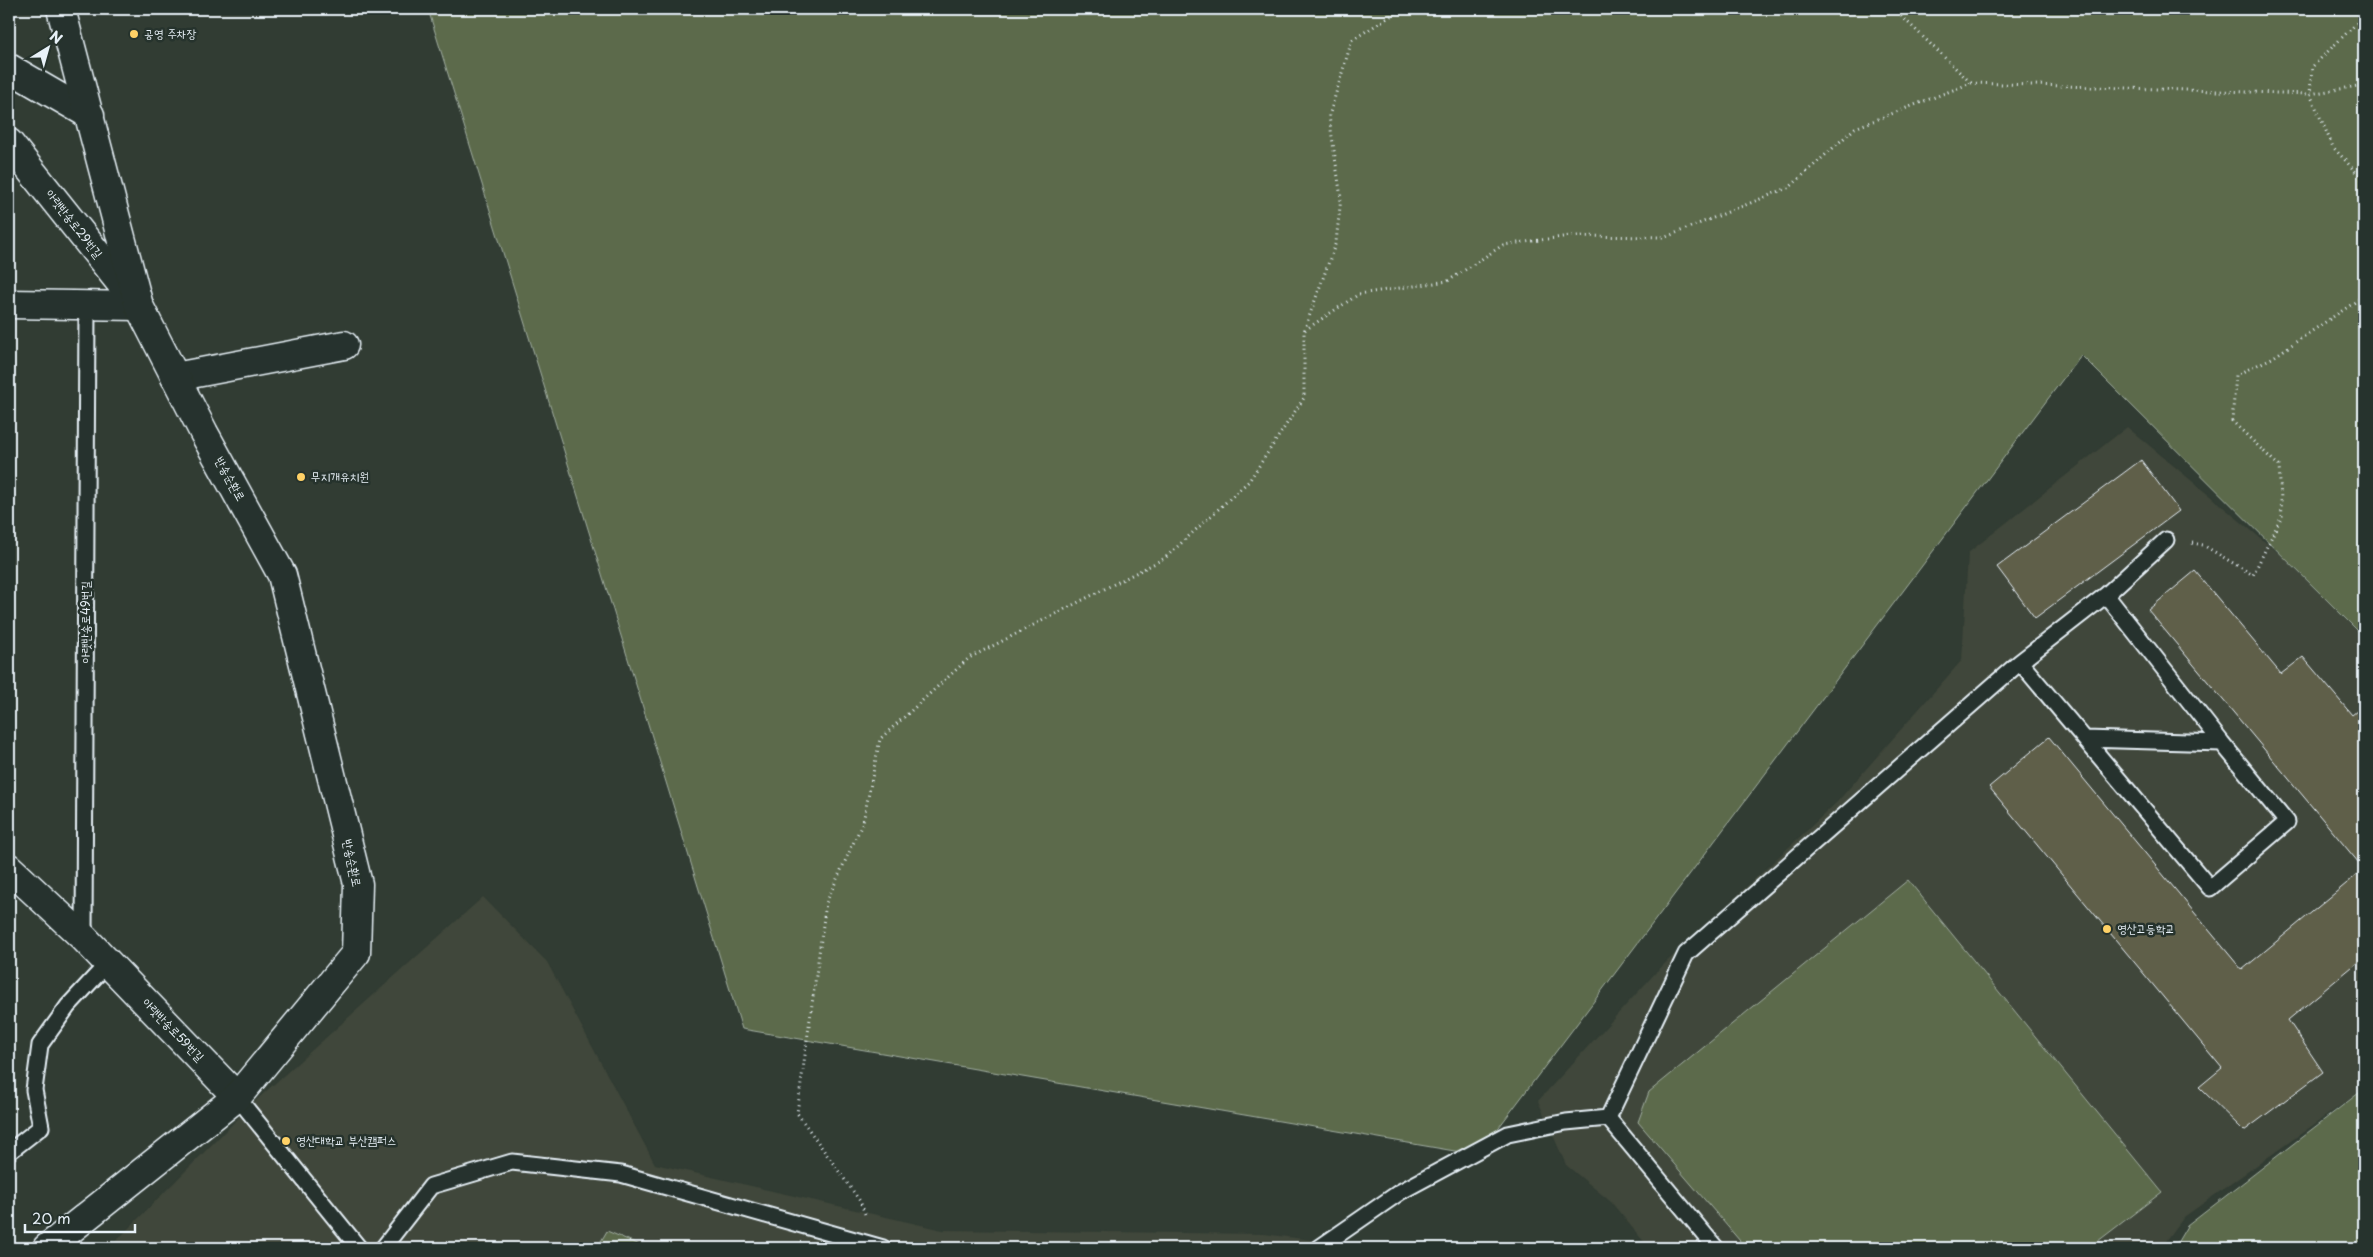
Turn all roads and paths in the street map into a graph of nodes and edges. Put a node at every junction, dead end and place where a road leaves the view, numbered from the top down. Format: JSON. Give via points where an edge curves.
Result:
{"nodes":[{"id":1,"x":61,"y":9,"type":"edge"},
{"id":2,"x":1402,"y":9,"type":"edge"},
{"id":3,"x":1894,"y":9,"type":"edge"},
{"id":4,"x":2364,"y":16,"type":"edge"},
{"id":5,"x":9,"y":68,"type":"edge"},
{"id":6,"x":1971,"y":83,"type":"junction"},
{"id":7,"x":2364,"y":86,"type":"edge"},
{"id":8,"x":2310,"y":94,"type":"junction"},
{"id":9,"x":90,"y":116,"type":"junction"},
{"id":10,"x":9,"y":143,"type":"edge"},
{"id":11,"x":2364,"y":181,"type":"edge"},
{"id":12,"x":2364,"y":296,"type":"edge"},
{"id":13,"x":9,"y":304,"type":"edge"},
{"id":14,"x":87,"y":305,"type":"junction"},
{"id":15,"x":138,"y":306,"type":"junction"},
{"id":16,"x":1304,"y":331,"type":"junction"},
{"id":17,"x":344,"y":345,"type":"dead end"},
{"id":18,"x":175,"y":377,"type":"junction"},
{"id":19,"x":2166,"y":540,"type":"joint"},
{"id":20,"x":2106,"y":595,"type":"junction"},
{"id":21,"x":2020,"y":662,"type":"junction"},
{"id":22,"x":2085,"y":739,"type":"junction"},
{"id":23,"x":2222,"y":743,"type":"junction"},
{"id":24,"x":9,"y":868,"type":"edge"},
{"id":25,"x":84,"y":938,"type":"junction"},
{"id":26,"x":108,"y":963,"type":"junction"},
{"id":27,"x":237,"y":1097,"type":"junction"},
{"id":28,"x":1608,"y":1118,"type":"junction"},
{"id":29,"x":9,"y":1152,"type":"edge"},
{"id":30,"x":47,"y":1248,"type":"edge"},
{"id":31,"x":359,"y":1248,"type":"edge"},
{"id":32,"x":383,"y":1248,"type":"edge"},
{"id":33,"x":881,"y":1248,"type":"edge"},
{"id":34,"x":1319,"y":1248,"type":"edge"},
{"id":35,"x":1716,"y":1248,"type":"edge"}],
"edges":[{"from":1,"to":9,"type":"main road","name":"반송순환로"},
{"from":2,"to":16,"type":"path","via":[[1352,40],[1329,116],[1341,198],[1336,242]]},
{"from":3,"to":6,"type":"path"},
{"from":4,"to":8,"type":"path","via":[[2312,67]]},
{"from":5,"to":9,"type":"main road"},
{"from":6,"to":8,"type":"path"},
{"from":6,"to":16,"type":"path","via":[[1855,128],[1790,187],[1666,237],[1570,236],[1503,245],[1448,281],[1359,294]]},
{"from":7,"to":8,"type":"path"},
{"from":8,"to":11,"type":"path","via":[[2333,147]]},
{"from":9,"to":15,"type":"main road","name":"반송순환로"},
{"from":10,"to":15,"type":"main road","name":"아랫반송로29번길"},
{"from":12,"to":19,"type":"path","via":[[2272,358],[2236,375],[2232,421],[2279,466],[2282,516],[2253,575],[2203,545]]},
{"from":13,"to":14,"type":"main road"},
{"from":14,"to":15,"type":"main road"},
{"from":14,"to":25,"type":"lane","name":"아랫반송로49번길"},
{"from":15,"to":18,"type":"main road","name":"반송순환로"},
{"from":16,"to":33,"type":"path","via":[[1304,398],[1249,481],[1165,558],[969,658],[880,739],[863,822],[826,903],[796,1113],[860,1201]]},
{"from":17,"to":18,"type":"main road"},
{"from":18,"to":27,"type":"main road","name":"반송순환로","via":[[282,575],[358,884],[356,953]]},
{"from":19,"to":20,"type":"lane"},
{"from":20,"to":21,"type":"lane"},
{"from":20,"to":23,"type":"lane"},
{"from":21,"to":22,"type":"lane"},
{"from":21,"to":28,"type":"lane","via":[[1686,954]]},
{"from":22,"to":23,"type":"lane"},
{"from":22,"to":23,"type":"lane","via":[[2210,888],[2287,822]]},
{"from":24,"to":25,"type":"main road","name":"아랫반송로59번길"},
{"from":25,"to":26,"type":"main road","name":"아랫반송로59번길"},
{"from":26,"to":27,"type":"main road","name":"아랫반송로59번길"},
{"from":26,"to":29,"type":"lane","via":[[68,1006],[40,1045],[34,1090],[41,1127]]},
{"from":27,"to":30,"type":"main road","name":"반송순환로"},
{"from":27,"to":31,"type":"lane"},
{"from":28,"to":34,"type":"lane","via":[[1566,1122],[1508,1134],[1400,1192]]},
{"from":28,"to":35,"type":"lane"},
{"from":32,"to":33,"type":"lane","via":[[430,1186],[512,1162],[622,1174]]}]}
